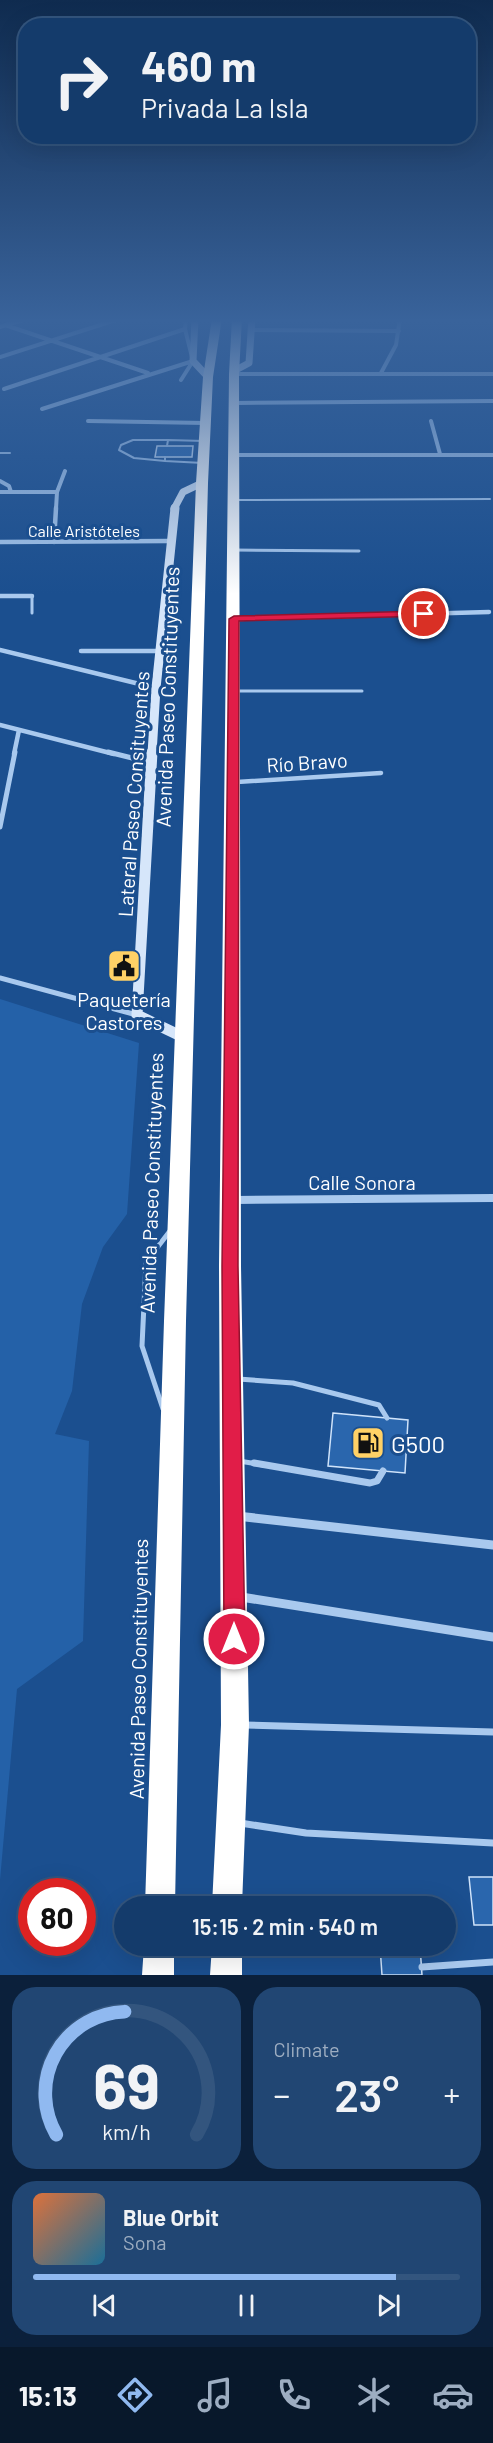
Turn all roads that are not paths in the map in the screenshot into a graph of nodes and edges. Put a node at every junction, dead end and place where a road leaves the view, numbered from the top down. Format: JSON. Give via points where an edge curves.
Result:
{"nodes":[{"id":1,"x":207,"y":410,"type":"edge"},
{"id":2,"x":235,"y":410,"type":"edge"},
{"id":3,"x":88,"y":421,"type":"dead end"},
{"id":4,"x":431,"y":421,"type":"dead end"},
{"id":5,"x":207,"y":423,"type":"junction"},
{"id":6,"x":168,"y":440,"type":"junction"},
{"id":7,"x":206,"y":441,"type":"junction"},
{"id":8,"x":167,"y":446,"type":"dead end"},
{"id":9,"x":0,"y":453,"type":"edge"},
{"id":10,"x":10,"y":453,"type":"dead end"},
{"id":11,"x":440,"y":454,"type":"junction"},
{"id":12,"x":234,"y":455,"type":"junction"},
{"id":13,"x":493,"y":455,"type":"edge"},
{"id":14,"x":205,"y":463,"type":"junction"},
{"id":15,"x":65,"y":471,"type":"dead end"},
{"id":16,"x":0,"y":481,"type":"edge"},
{"id":17,"x":202,"y":483,"type":"junction"},
{"id":18,"x":0,"y":492,"type":"edge"},
{"id":19,"x":11,"y":492,"type":"junction"},
{"id":20,"x":57,"y":492,"type":"junction"},
{"id":21,"x":490,"y":499,"type":"dead end"},
{"id":22,"x":234,"y":500,"type":"junction"},
{"id":23,"x":0,"y":542,"type":"edge"},
{"id":24,"x":54,"y":542,"type":"junction"},
{"id":25,"x":168,"y":542,"type":"junction"},
{"id":26,"x":234,"y":550,"type":"junction"},
{"id":27,"x":358,"y":551,"type":"dead end"},
{"id":28,"x":0,"y":596,"type":"edge"},
{"id":29,"x":32,"y":596,"type":"joint"},
{"id":30,"x":489,"y":612,"type":"dead end"},
{"id":31,"x":32,"y":613,"type":"dead end"},
{"id":32,"x":234,"y":619,"type":"junction"},
{"id":33,"x":0,"y":650,"type":"edge"},
{"id":34,"x":81,"y":651,"type":"dead end"},
{"id":35,"x":162,"y":651,"type":"junction"},
{"id":36,"x":156,"y":688,"type":"junction"},
{"id":37,"x":234,"y":691,"type":"junction"},
{"id":38,"x":362,"y":691,"type":"dead end"},
{"id":39,"x":0,"y":725,"type":"edge"},
{"id":40,"x":19,"y":730,"type":"junction"},
{"id":41,"x":152,"y":763,"type":"junction"},
{"id":42,"x":381,"y":773,"type":"dead end"},
{"id":43,"x":234,"y":782,"type":"junction"},
{"id":44,"x":0,"y":827,"type":"edge"},
{"id":45,"x":0,"y":978,"type":"edge"},
{"id":46,"x":137,"y":1015,"type":"junction"},
{"id":47,"x":185,"y":1038,"type":"junction"},
{"id":48,"x":493,"y":1198,"type":"edge"},
{"id":49,"x":232,"y":1200,"type":"junction"},
{"id":50,"x":232,"y":1378,"type":"junction"},
{"id":51,"x":387,"y":1418,"type":"dead end"},
{"id":52,"x":233,"y":1460,"type":"junction"},
{"id":53,"x":383,"y":1471,"type":"dead end"},
{"id":54,"x":234,"y":1516,"type":"junction"},
{"id":55,"x":493,"y":1545,"type":"edge"},
{"id":56,"x":234,"y":1596,"type":"junction"},
{"id":57,"x":493,"y":1637,"type":"edge"},
{"id":58,"x":235,"y":1725,"type":"junction"},
{"id":59,"x":493,"y":1732,"type":"edge"},
{"id":60,"x":231,"y":1822,"type":"junction"},
{"id":61,"x":493,"y":1843,"type":"edge"},
{"id":62,"x":160,"y":1896,"type":"edge"},
{"id":63,"x":227,"y":1896,"type":"edge"},
{"id":64,"x":159,"y":1956,"type":"edge"},
{"id":65,"x":227,"y":1956,"type":"edge"},
{"id":66,"x":493,"y":1962,"type":"edge"},
{"id":67,"x":422,"y":1967,"type":"dead end"},
{"id":68,"x":158,"y":1975,"type":"edge"},
{"id":69,"x":226,"y":1975,"type":"edge"}],
"edges":[{"from":1,"to":5,"type":"highway","name":"Avenida Paseo Constituyentes"},
{"from":2,"to":12,"type":"highway"},
{"from":3,"to":5,"type":"street"},
{"from":4,"to":11,"type":"street"},
{"from":5,"to":7,"type":"highway","name":"Avenida Paseo Constituyentes"},
{"from":6,"to":7,"type":"lane"},
{"from":6,"to":8,"type":"lane"},
{"from":6,"to":14,"type":"lane","via":[[133,440],[119,450],[136,459]]},
{"from":7,"to":14,"type":"highway","name":"Avenida Paseo Constituyentes"},
{"from":9,"to":10,"type":"lane"},
{"from":11,"to":12,"type":"street"},
{"from":11,"to":13,"type":"street"},
{"from":12,"to":22,"type":"highway"},
{"from":14,"to":17,"type":"highway","name":"Avenida Paseo Constituyentes"},
{"from":15,"to":20,"type":"street"},
{"from":16,"to":19,"type":"street"},
{"from":17,"to":25,"type":"street","name":"Lateral Paseo Consituyentes","via":[[183,492],[173,512]]},
{"from":17,"to":47,"type":"highway","name":"Avenida Paseo Constituyentes"},
{"from":18,"to":19,"type":"street"},
{"from":19,"to":20,"type":"street"},
{"from":20,"to":24,"type":"street"},
{"from":21,"to":22,"type":"lane"},
{"from":22,"to":26,"type":"highway"},
{"from":23,"to":24,"type":"street","name":"Calle Aristóteles"},
{"from":24,"to":25,"type":"street","name":"Calle Aristóteles"},
{"from":25,"to":35,"type":"street","name":"Lateral Paseo Consituyentes"},
{"from":26,"to":27,"type":"lane"},
{"from":26,"to":32,"type":"highway"},
{"from":28,"to":29,"type":"street"},
{"from":29,"to":31,"type":"lane"},
{"from":30,"to":32,"type":"street"},
{"from":32,"to":37,"type":"highway"},
{"from":33,"to":36,"type":"street"},
{"from":34,"to":35,"type":"street"},
{"from":35,"to":36,"type":"street","name":"Lateral Paseo Consituyentes"},
{"from":36,"to":41,"type":"street","name":"Lateral Paseo Consituyentes"},
{"from":37,"to":38,"type":"lane"},
{"from":37,"to":43,"type":"highway"},
{"from":39,"to":40,"type":"street"},
{"from":40,"to":41,"type":"street"},
{"from":40,"to":44,"type":"street"},
{"from":41,"to":46,"type":"street","name":"Lateral Paseo Consituyentes"},
{"from":42,"to":43,"type":"lane","name":"Río Bravo"},
{"from":43,"to":49,"type":"highway"},
{"from":45,"to":46,"type":"street"},
{"from":46,"to":47,"type":"street"},
{"from":47,"to":62,"type":"highway","name":"Avenida Paseo Constituyentes"},
{"from":48,"to":49,"type":"street","name":"Calle Sonora"},
{"from":49,"to":50,"type":"highway"},
{"from":50,"to":51,"type":"lane","via":[[293,1383],[379,1404]]},
{"from":50,"to":52,"type":"highway"},
{"from":52,"to":53,"type":"lane","via":[[370,1484]]},
{"from":52,"to":54,"type":"highway"},
{"from":54,"to":55,"type":"street"},
{"from":54,"to":56,"type":"highway"},
{"from":56,"to":57,"type":"street"},
{"from":56,"to":58,"type":"highway"},
{"from":58,"to":59,"type":"lane"},
{"from":58,"to":60,"type":"highway"},
{"from":60,"to":61,"type":"lane","via":[[306,1833]]},
{"from":60,"to":63,"type":"highway"},
{"from":64,"to":68,"type":"highway"},
{"from":65,"to":69,"type":"highway"},
{"from":66,"to":67,"type":"lane"}]}
